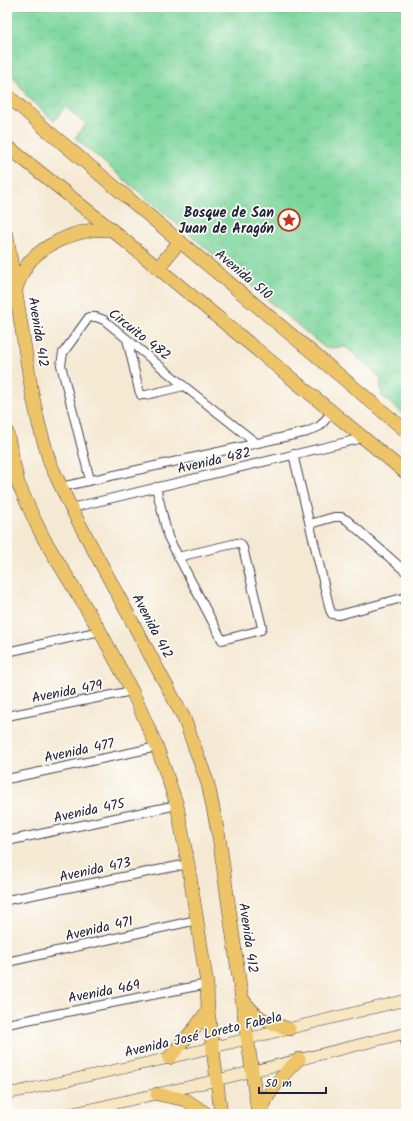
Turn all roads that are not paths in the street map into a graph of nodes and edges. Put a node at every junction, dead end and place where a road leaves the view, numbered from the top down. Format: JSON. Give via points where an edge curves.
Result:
{"nodes":[{"id":1,"x":7,"y":95,"type":"edge"},
{"id":2,"x":7,"y":146,"type":"edge"},
{"id":3,"x":112,"y":230,"type":"junction"},
{"id":4,"x":7,"y":236,"type":"edge"},
{"id":5,"x":180,"y":241,"type":"junction"},
{"id":6,"x":158,"y":268,"type":"junction"},
{"id":7,"x":16,"y":290,"type":"junction"},
{"id":8,"x":127,"y":339,"type":"junction"},
{"id":9,"x":184,"y":386,"type":"junction"},
{"id":10,"x":332,"y":412,"type":"junction"},
{"id":11,"x":406,"y":431,"type":"edge"},
{"id":12,"x":7,"y":432,"type":"edge"},
{"id":13,"x":363,"y":438,"type":"junction"},
{"id":14,"x":255,"y":442,"type":"junction"},
{"id":15,"x":9,"y":454,"type":"edge"},
{"id":16,"x":293,"y":454,"type":"junction"},
{"id":17,"x":406,"y":473,"type":"edge"},
{"id":18,"x":90,"y":480,"type":"junction"},
{"id":19,"x":61,"y":487,"type":"junction"},
{"id":20,"x":156,"y":487,"type":"junction"},
{"id":21,"x":71,"y":508,"type":"junction"},
{"id":22,"x":310,"y":524,"type":"junction"},
{"id":23,"x":178,"y":557,"type":"junction"},
{"id":24,"x":406,"y":572,"type":"edge"},
{"id":25,"x":406,"y":597,"type":"edge"},
{"id":26,"x":100,"y":631,"type":"junction"},
{"id":27,"x":7,"y":652,"type":"edge"},
{"id":28,"x":132,"y":691,"type":"junction"},
{"id":29,"x":7,"y":716,"type":"edge"},
{"id":30,"x":157,"y":747,"type":"junction"},
{"id":31,"x":7,"y":779,"type":"edge"},
{"id":32,"x":176,"y":805,"type":"junction"},
{"id":33,"x":7,"y":841,"type":"edge"},
{"id":34,"x":188,"y":864,"type":"junction"},
{"id":35,"x":7,"y":900,"type":"edge"},
{"id":36,"x":196,"y":920,"type":"junction"},
{"id":37,"x":7,"y":962,"type":"edge"},
{"id":38,"x":207,"y":984,"type":"junction"},
{"id":39,"x":242,"y":998,"type":"junction"},
{"id":40,"x":406,"y":1000,"type":"edge"},
{"id":41,"x":208,"y":1010,"type":"junction"},
{"id":42,"x":7,"y":1024,"type":"edge"},
{"id":43,"x":289,"y":1029,"type":"junction"},
{"id":44,"x":405,"y":1037,"type":"edge"},
{"id":45,"x":247,"y":1039,"type":"junction"},
{"id":46,"x":212,"y":1047,"type":"junction"},
{"id":47,"x":169,"y":1058,"type":"junction"},
{"id":48,"x":299,"y":1059,"type":"junction"},
{"id":49,"x":252,"y":1071,"type":"junction"},
{"id":50,"x":216,"y":1080,"type":"junction"},
{"id":51,"x":7,"y":1094,"type":"edge"},
{"id":52,"x":157,"y":1094,"type":"junction"},
{"id":53,"x":69,"y":1114,"type":"edge"},
{"id":54,"x":207,"y":1114,"type":"edge"},
{"id":55,"x":221,"y":1114,"type":"edge"},
{"id":56,"x":259,"y":1114,"type":"edge"}],
"edges":[{"from":1,"to":5,"type":"main road","name":"Avenida 510"},
{"from":2,"to":3,"type":"main road"},
{"from":3,"to":6,"type":"main road"},
{"from":3,"to":7,"type":"main road","via":[[87,231],[67,237],[48,247],[32,258],[22,273]]},
{"from":4,"to":7,"type":"main road","name":"Avenida 412"},
{"from":5,"to":6,"type":"main road"},
{"from":5,"to":11,"type":"main road","name":"Avenida 510"},
{"from":6,"to":10,"type":"main road"},
{"from":7,"to":19,"type":"main road","name":"Avenida 412","via":[[39,425],[50,463]]},
{"from":8,"to":9,"type":"street","name":"Circuito 482"},
{"from":8,"to":9,"type":"street","via":[[141,395]]},
{"from":8,"to":18,"type":"street","name":"Circuito 482","via":[[104,320],[89,316],[63,352],[61,365]]},
{"from":9,"to":14,"type":"street","name":"Circuito 482"},
{"from":10,"to":13,"type":"main road"},
{"from":10,"to":14,"type":"street","name":"Avenida 482","via":[[320,426],[307,432]]},
{"from":12,"to":15,"type":"main road"},
{"from":13,"to":16,"type":"street","name":"Avenida 482"},
{"from":13,"to":17,"type":"main road"},
{"from":14,"to":18,"type":"street","name":"Avenida 482"},
{"from":15,"to":26,"type":"main road","via":[[18,483],[44,539]]},
{"from":16,"to":20,"type":"street","name":"Avenida 482"},
{"from":16,"to":22,"type":"street"},
{"from":18,"to":19,"type":"street","name":"Avenida 482"},
{"from":19,"to":21,"type":"main road","name":"Avenida 412"},
{"from":20,"to":21,"type":"street","name":"Avenida 482"},
{"from":20,"to":23,"type":"street","via":[[168,536]]},
{"from":21,"to":39,"type":"main road","name":"Avenida 412","via":[[184,718],[208,784],[219,837]]},
{"from":22,"to":24,"type":"street","via":[[341,517]]},
{"from":22,"to":25,"type":"street","via":[[332,614],[339,615]]},
{"from":23,"to":23,"type":"street","via":[[222,640],[261,630],[241,544]]},
{"from":26,"to":27,"type":"street"},
{"from":26,"to":28,"type":"main road"},
{"from":28,"to":29,"type":"street","name":"Avenida 479"},
{"from":28,"to":30,"type":"main road"},
{"from":30,"to":31,"type":"street","name":"Avenida 477"},
{"from":30,"to":32,"type":"main road"},
{"from":32,"to":33,"type":"street","name":"Avenida 475"},
{"from":32,"to":34,"type":"main road"},
{"from":34,"to":35,"type":"street","name":"Avenida 473"},
{"from":34,"to":36,"type":"main road"},
{"from":36,"to":37,"type":"street","name":"Avenida 471"},
{"from":36,"to":38,"type":"main road"},
{"from":38,"to":41,"type":"main road"},
{"from":38,"to":42,"type":"street","name":"Avenida 469"},
{"from":39,"to":43,"type":"main road","via":[[259,1018]]},
{"from":39,"to":45,"type":"main road","name":"Avenida 412"},
{"from":40,"to":43,"type":"main road","name":"Avenida José Loreto Fabela"},
{"from":41,"to":46,"type":"main road"},
{"from":41,"to":47,"type":"main road"},
{"from":43,"to":45,"type":"main road","name":"Avenida José Loreto Fabela"},
{"from":44,"to":48,"type":"main road"},
{"from":45,"to":46,"type":"main road","name":"Avenida José Loreto Fabela"},
{"from":45,"to":49,"type":"main road","name":"Avenida 412"},
{"from":46,"to":47,"type":"main road","name":"Avenida José Loreto Fabela"},
{"from":46,"to":50,"type":"main road"},
{"from":47,"to":51,"type":"main road","name":"Avenida José Loreto Fabela"},
{"from":48,"to":49,"type":"main road"},
{"from":48,"to":56,"type":"main road","via":[[272,1088]]},
{"from":49,"to":50,"type":"main road"},
{"from":49,"to":56,"type":"main road","name":"Avenida 412"},
{"from":50,"to":52,"type":"main road"},
{"from":50,"to":55,"type":"main road"},
{"from":52,"to":53,"type":"main road"},
{"from":52,"to":54,"type":"main road","via":[[186,1100]]}]}
